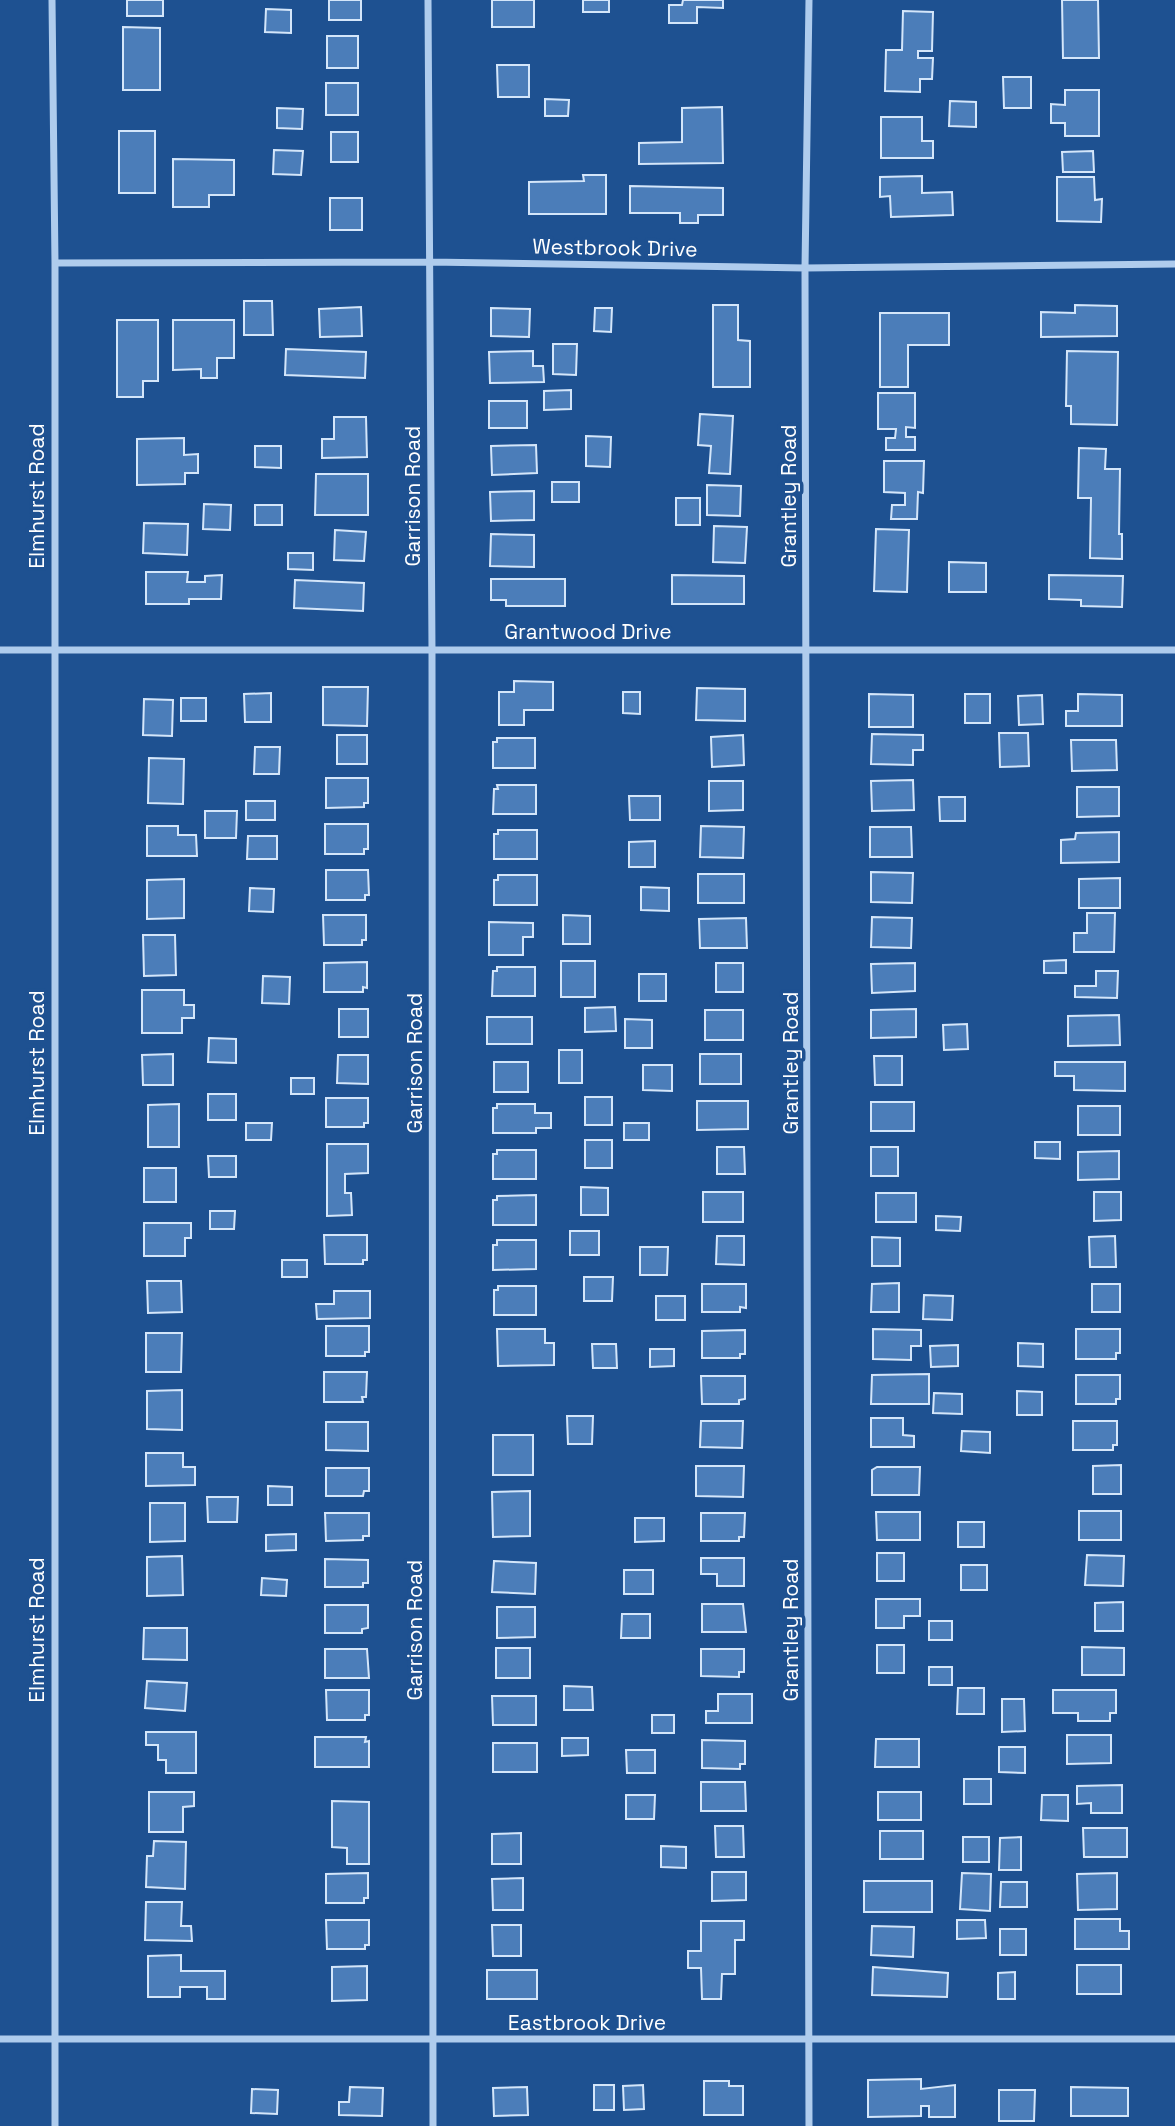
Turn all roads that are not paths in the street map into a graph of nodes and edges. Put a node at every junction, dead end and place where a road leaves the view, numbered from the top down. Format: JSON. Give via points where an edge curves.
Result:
{"nodes":[{"id":1,"x":52,"y":0,"type":"edge"},
{"id":2,"x":428,"y":0,"type":"edge"},
{"id":3,"x":809,"y":0,"type":"edge"},
{"id":4,"x":430,"y":262,"type":"junction"},
{"id":5,"x":55,"y":263,"type":"junction"},
{"id":6,"x":1175,"y":264,"type":"edge"},
{"id":7,"x":805,"y":268,"type":"junction"},
{"id":8,"x":54,"y":649,"type":"junction"},
{"id":9,"x":808,"y":649,"type":"junction"},
{"id":10,"x":0,"y":650,"type":"edge"},
{"id":11,"x":432,"y":650,"type":"junction"},
{"id":12,"x":1175,"y":650,"type":"edge"},
{"id":13,"x":0,"y":2039,"type":"edge"},
{"id":14,"x":55,"y":2039,"type":"junction"},
{"id":15,"x":1175,"y":2039,"type":"edge"},
{"id":16,"x":433,"y":2040,"type":"junction"},
{"id":17,"x":809,"y":2040,"type":"junction"},
{"id":18,"x":55,"y":2126,"type":"edge"},
{"id":19,"x":433,"y":2126,"type":"edge"},
{"id":20,"x":809,"y":2126,"type":"edge"}],
"edges":[{"from":1,"to":5,"type":"street","name":"Elmhurst Road"},
{"from":2,"to":4,"type":"street","name":"Garrison Road"},
{"from":3,"to":7,"type":"street","name":"Grantley Road"},
{"from":4,"to":5,"type":"street","name":"Westbrook Drive"},
{"from":4,"to":7,"type":"street","name":"Westbrook Drive"},
{"from":4,"to":11,"type":"street","name":"Garrison Road"},
{"from":5,"to":8,"type":"street","name":"Elmhurst Road"},
{"from":6,"to":7,"type":"street","name":"Westbrook Drive"},
{"from":7,"to":9,"type":"street","name":"Grantley Road"},
{"from":8,"to":10,"type":"street","name":"Grantwood Drive"},
{"from":8,"to":11,"type":"street","name":"Grantwood Drive"},
{"from":8,"to":14,"type":"street","name":"Elmhurst Road"},
{"from":9,"to":11,"type":"street","name":"Grantwood Drive"},
{"from":9,"to":12,"type":"street","name":"Grantwood Drive"},
{"from":9,"to":17,"type":"street","name":"Grantley Road"},
{"from":11,"to":16,"type":"street","name":"Garrison Road"},
{"from":13,"to":14,"type":"street","name":"Eastbrook Drive"},
{"from":14,"to":16,"type":"street","name":"Eastbrook Drive"},
{"from":14,"to":18,"type":"street","name":"Elmhurst Road"},
{"from":15,"to":17,"type":"street","name":"Eastbrook Drive"},
{"from":16,"to":17,"type":"street","name":"Eastbrook Drive"},
{"from":16,"to":19,"type":"street","name":"Garrison Road"},
{"from":17,"to":20,"type":"street","name":"Grantley Road"}]}
